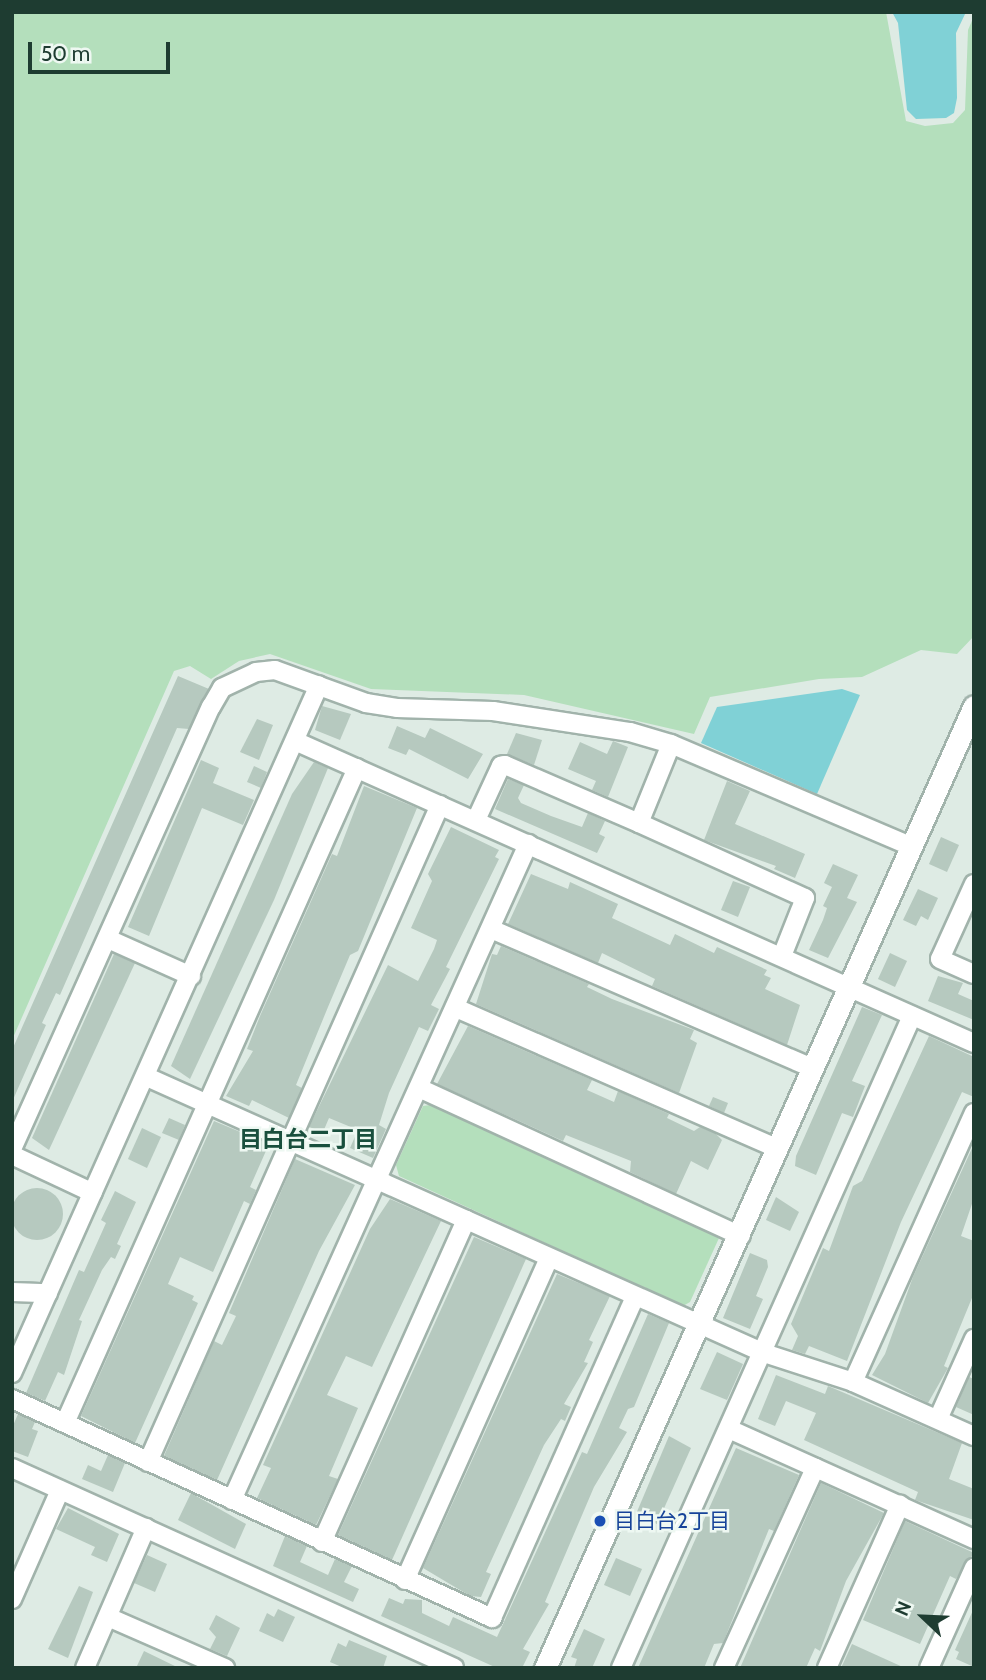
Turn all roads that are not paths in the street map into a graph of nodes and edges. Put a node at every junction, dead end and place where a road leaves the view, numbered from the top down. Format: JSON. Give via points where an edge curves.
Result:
{"nodes":[{"id":1,"x":319,"y":685,"type":"junction"},
{"id":2,"x":974,"y":706,"type":"edge"},
{"id":3,"x":295,"y":741,"type":"junction"},
{"id":4,"x":671,"y":744,"type":"junction"},
{"id":5,"x":357,"y":768,"type":"junction"},
{"id":6,"x":440,"y":805,"type":"junction"},
{"id":7,"x":476,"y":820,"type":"junction"},
{"id":8,"x":639,"y":823,"type":"junction"},
{"id":9,"x":528,"y":844,"type":"junction"},
{"id":10,"x":912,"y":847,"type":"junction"},
{"id":11,"x":974,"y":884,"type":"edge"},
{"id":12,"x":491,"y":929,"type":"junction"},
{"id":13,"x":108,"y":939,"type":"junction"},
{"id":14,"x":782,"y":956,"type":"junction"},
{"id":15,"x":974,"y":974,"type":"edge"},
{"id":16,"x":191,"y":976,"type":"junction"},
{"id":17,"x":850,"y":987,"type":"junction"},
{"id":18,"x":456,"y":1008,"type":"junction"},
{"id":19,"x":912,"y":1016,"type":"junction"},
{"id":20,"x":974,"y":1043,"type":"edge"},
{"id":21,"x":814,"y":1069,"type":"junction"},
{"id":22,"x":147,"y":1077,"type":"junction"},
{"id":23,"x":419,"y":1088,"type":"junction"},
{"id":24,"x":210,"y":1104,"type":"junction"},
{"id":25,"x":974,"y":1113,"type":"edge"},
{"id":26,"x":292,"y":1140,"type":"junction"},
{"id":27,"x":12,"y":1149,"type":"edge"},
{"id":28,"x":779,"y":1149,"type":"junction"},
{"id":29,"x":12,"y":1155,"type":"edge"},
{"id":30,"x":380,"y":1179,"type":"junction"},
{"id":31,"x":93,"y":1193,"type":"junction"},
{"id":32,"x":466,"y":1220,"type":"junction"},
{"id":33,"x":741,"y":1236,"type":"junction"},
{"id":34,"x":549,"y":1258,"type":"junction"},
{"id":35,"x":12,"y":1292,"type":"edge"},
{"id":36,"x":48,"y":1293,"type":"junction"},
{"id":37,"x":635,"y":1297,"type":"junction"},
{"id":38,"x":701,"y":1325,"type":"junction"},
{"id":39,"x":974,"y":1339,"type":"edge"},
{"id":40,"x":16,"y":1352,"type":"edge"},
{"id":41,"x":764,"y":1353,"type":"junction"},
{"id":42,"x":12,"y":1373,"type":"edge"},
{"id":43,"x":853,"y":1382,"type":"junction"},
{"id":44,"x":12,"y":1399,"type":"edge"},
{"id":45,"x":938,"y":1419,"type":"junction"},
{"id":46,"x":65,"y":1423,"type":"junction"},
{"id":47,"x":729,"y":1429,"type":"junction"},
{"id":48,"x":974,"y":1436,"type":"edge"},
{"id":49,"x":148,"y":1462,"type":"junction"},
{"id":50,"x":12,"y":1468,"type":"edge"},
{"id":51,"x":816,"y":1468,"type":"junction"},
{"id":52,"x":60,"y":1490,"type":"junction"},
{"id":53,"x":232,"y":1500,"type":"junction"},
{"id":54,"x":900,"y":1505,"type":"junction"},
{"id":55,"x":146,"y":1528,"type":"junction"},
{"id":56,"x":974,"y":1539,"type":"edge"},
{"id":57,"x":322,"y":1542,"type":"junction"},
{"id":58,"x":974,"y":1568,"type":"edge"},
{"id":59,"x":405,"y":1580,"type":"junction"},
{"id":60,"x":12,"y":1599,"type":"edge"},
{"id":61,"x":108,"y":1617,"type":"junction"},
{"id":62,"x":434,"y":1664,"type":"edge"},
{"id":63,"x":85,"y":1668,"type":"edge"},
{"id":64,"x":225,"y":1668,"type":"edge"},
{"id":65,"x":454,"y":1668,"type":"edge"},
{"id":66,"x":545,"y":1668,"type":"edge"},
{"id":67,"x":621,"y":1668,"type":"edge"},
{"id":68,"x":724,"y":1668,"type":"edge"},
{"id":69,"x":827,"y":1668,"type":"edge"},
{"id":70,"x":929,"y":1668,"type":"edge"}],
"edges":[{"from":1,"to":3,"type":"street"},
{"from":1,"to":4,"type":"street","via":[[366,703],[493,711],[630,732]]},
{"from":1,"to":13,"type":"street","via":[[275,670],[256,671],[222,688]]},
{"from":2,"to":10,"type":"street"},
{"from":3,"to":5,"type":"street"},
{"from":3,"to":16,"type":"street"},
{"from":4,"to":8,"type":"street"},
{"from":4,"to":10,"type":"street"},
{"from":5,"to":6,"type":"street"},
{"from":5,"to":24,"type":"street"},
{"from":6,"to":7,"type":"street"},
{"from":6,"to":26,"type":"street"},
{"from":7,"to":8,"type":"street","via":[[500,765],[505,765]]},
{"from":7,"to":9,"type":"street"},
{"from":8,"to":14,"type":"street","via":[[805,898]]},
{"from":9,"to":12,"type":"street"},
{"from":9,"to":14,"type":"street"},
{"from":10,"to":17,"type":"street"},
{"from":11,"to":15,"type":"street","via":[[940,959]]},
{"from":12,"to":18,"type":"street"},
{"from":12,"to":21,"type":"street"},
{"from":13,"to":16,"type":"street"},
{"from":13,"to":27,"type":"street"},
{"from":14,"to":17,"type":"street"},
{"from":16,"to":22,"type":"street"},
{"from":17,"to":19,"type":"street"},
{"from":17,"to":21,"type":"street"},
{"from":18,"to":23,"type":"street"},
{"from":18,"to":28,"type":"street"},
{"from":19,"to":20,"type":"street"},
{"from":19,"to":41,"type":"street"},
{"from":21,"to":28,"type":"street"},
{"from":22,"to":24,"type":"street"},
{"from":22,"to":31,"type":"street"},
{"from":23,"to":30,"type":"street"},
{"from":23,"to":33,"type":"street"},
{"from":24,"to":26,"type":"street"},
{"from":24,"to":46,"type":"street"},
{"from":25,"to":43,"type":"street"},
{"from":26,"to":30,"type":"street"},
{"from":26,"to":49,"type":"street"},
{"from":28,"to":33,"type":"street"},
{"from":29,"to":31,"type":"street"},
{"from":30,"to":32,"type":"street"},
{"from":30,"to":53,"type":"street"},
{"from":31,"to":36,"type":"street"},
{"from":32,"to":34,"type":"street"},
{"from":32,"to":57,"type":"street"},
{"from":33,"to":38,"type":"street"},
{"from":34,"to":37,"type":"street"},
{"from":34,"to":59,"type":"street"},
{"from":35,"to":36,"type":"street"},
{"from":36,"to":40,"type":"street"},
{"from":37,"to":38,"type":"street"},
{"from":37,"to":59,"type":"street","via":[[492,1618]]},
{"from":38,"to":41,"type":"street"},
{"from":38,"to":66,"type":"street"},
{"from":39,"to":45,"type":"street"},
{"from":40,"to":42,"type":"street"},
{"from":41,"to":43,"type":"street"},
{"from":41,"to":47,"type":"street"},
{"from":43,"to":45,"type":"street"},
{"from":44,"to":46,"type":"street"},
{"from":45,"to":48,"type":"street"},
{"from":46,"to":49,"type":"street"},
{"from":47,"to":51,"type":"street"},
{"from":47,"to":67,"type":"street"},
{"from":49,"to":53,"type":"street"},
{"from":50,"to":52,"type":"street"},
{"from":51,"to":54,"type":"street"},
{"from":51,"to":68,"type":"street"},
{"from":52,"to":55,"type":"street"},
{"from":52,"to":60,"type":"street"},
{"from":53,"to":57,"type":"street"},
{"from":54,"to":56,"type":"street"},
{"from":54,"to":69,"type":"street"},
{"from":55,"to":61,"type":"street"},
{"from":55,"to":62,"type":"street"},
{"from":57,"to":59,"type":"street"},
{"from":58,"to":70,"type":"street"},
{"from":61,"to":63,"type":"street"},
{"from":61,"to":64,"type":"street"},
{"from":62,"to":65,"type":"street"}]}
